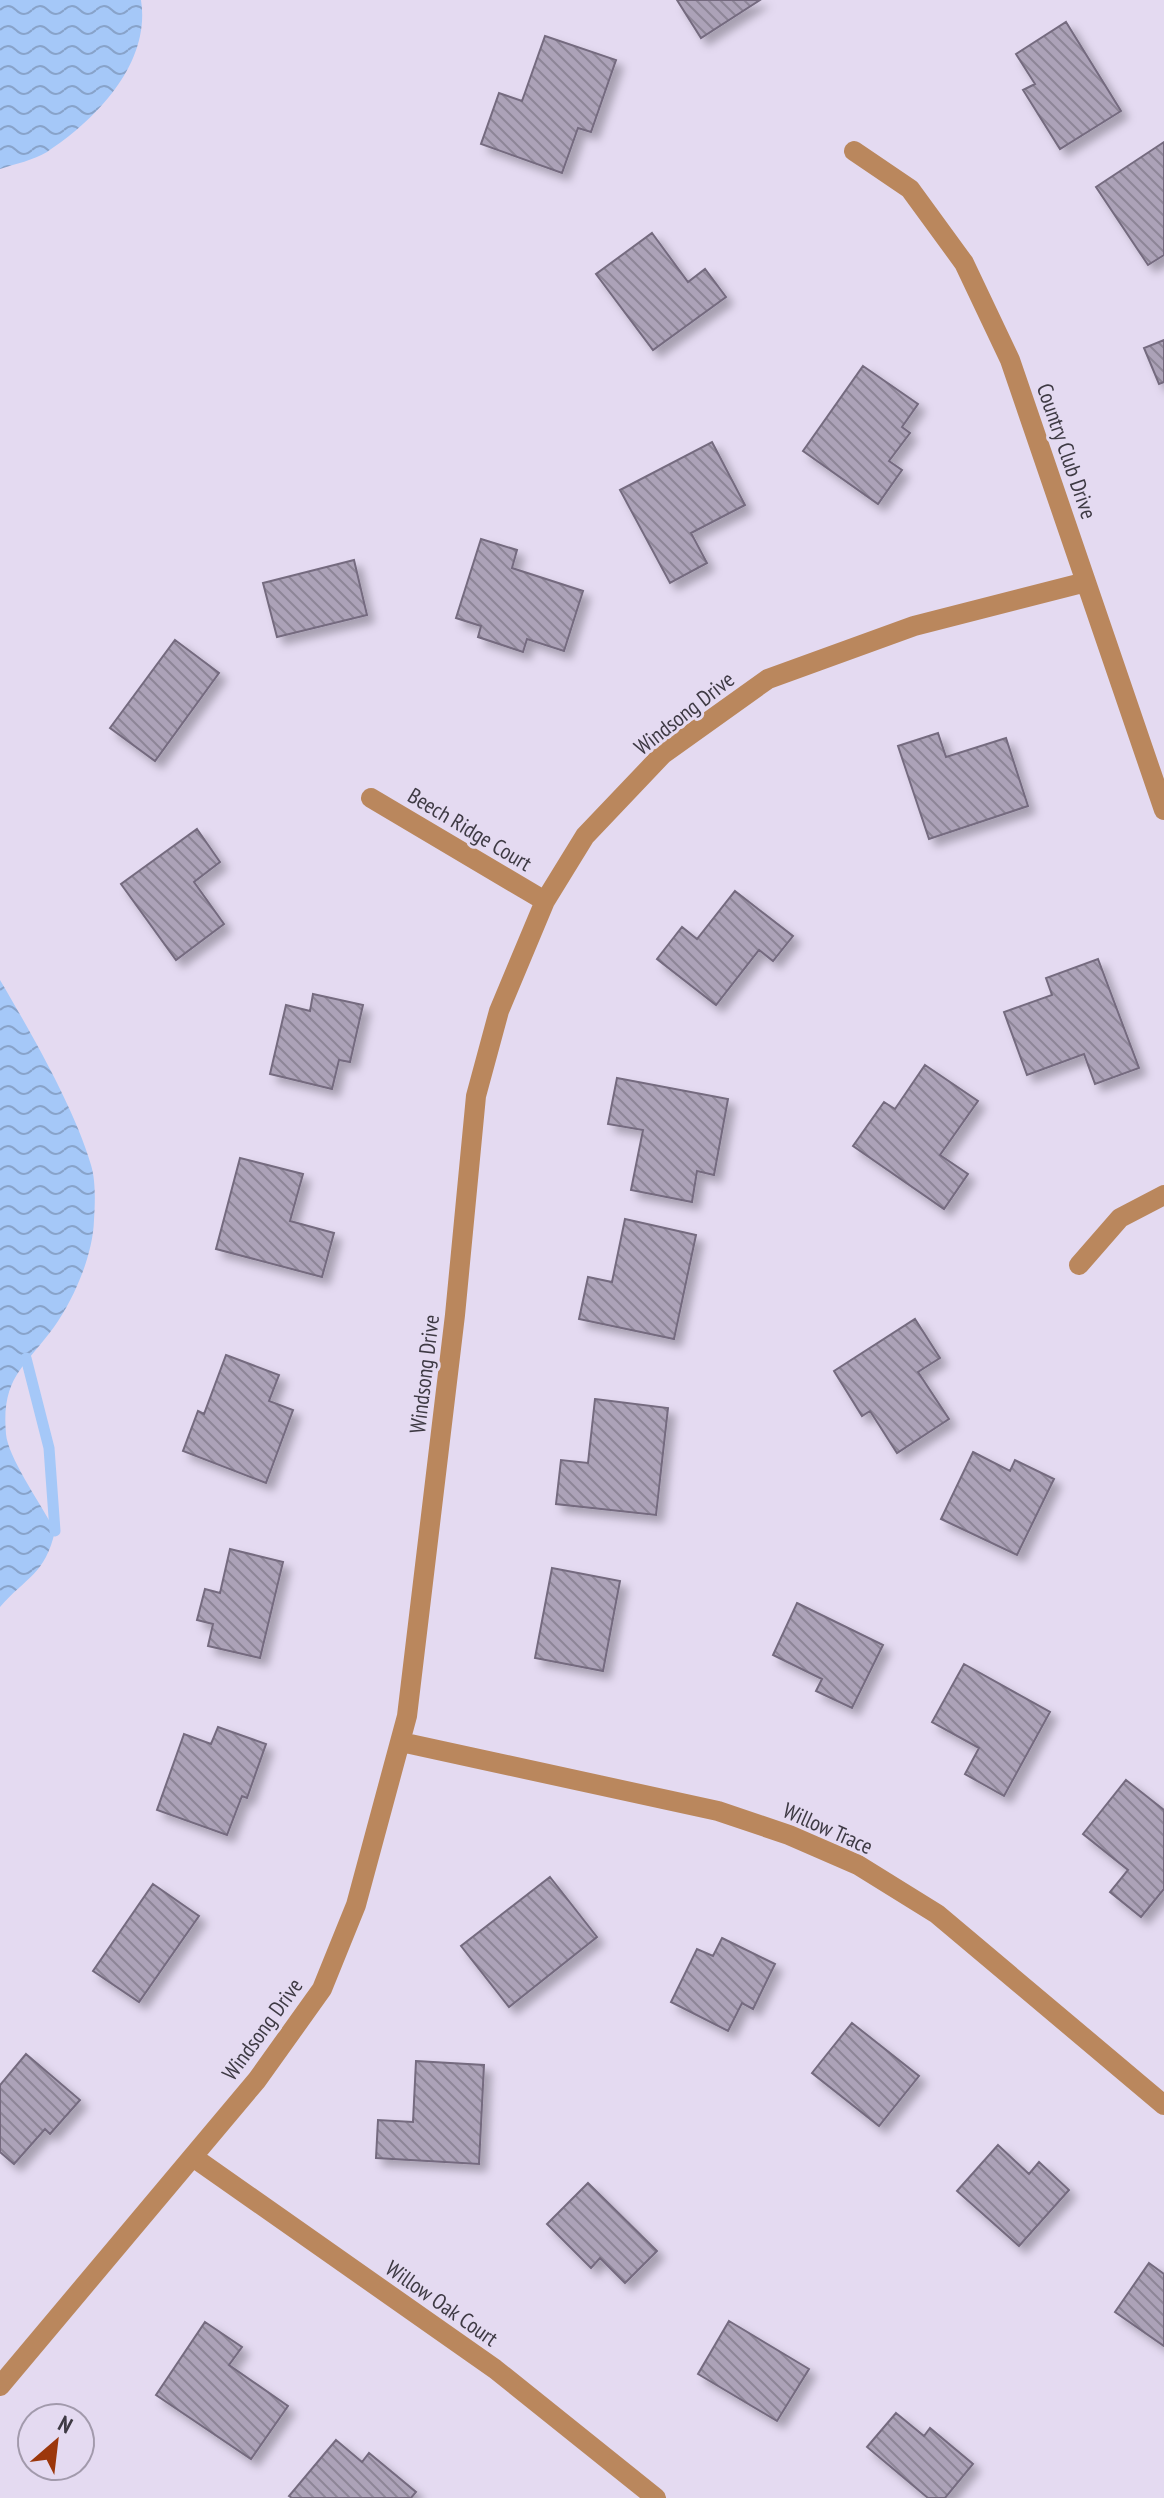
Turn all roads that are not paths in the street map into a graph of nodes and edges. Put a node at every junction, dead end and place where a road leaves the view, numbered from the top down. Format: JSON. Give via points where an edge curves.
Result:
{"nodes":[{"id":1,"x":854,"y":151,"type":"dead end"},
{"id":2,"x":1086,"y":582,"type":"junction"},
{"id":3,"x":371,"y":798,"type":"dead end"},
{"id":4,"x":1164,"y":810,"type":"edge"},
{"id":5,"x":545,"y":901,"type":"junction"},
{"id":6,"x":1164,"y":1195,"type":"edge"},
{"id":7,"x":1079,"y":1265,"type":"dead end"},
{"id":8,"x":401,"y":1742,"type":"junction"},
{"id":9,"x":1164,"y":2105,"type":"edge"},
{"id":10,"x":193,"y":2157,"type":"junction"},
{"id":11,"x":0,"y":2386,"type":"edge"},
{"id":12,"x":656,"y":2498,"type":"edge"}],
"edges":[{"from":1,"to":2,"type":"street","name":"Country Club Drive","via":[[910,189],[964,263],[1010,360]]},
{"from":2,"to":4,"type":"street","name":"Country Club Drive"},
{"from":2,"to":5,"type":"street","name":"Windsong Drive","via":[[914,626],[768,679],[663,754],[585,836]]},
{"from":3,"to":5,"type":"street","name":"Beech Ridge Court"},
{"from":5,"to":8,"type":"street","name":"Windsong Drive","via":[[499,1011],[476,1096],[455,1315]]},
{"from":6,"to":7,"type":"street","via":[[1120,1218]]},
{"from":8,"to":9,"type":"street","name":"Willow Trace","via":[[718,1811],[858,1865],[937,1914]]},
{"from":8,"to":10,"type":"street","name":"Windsong Drive","via":[[356,1905],[322,1989]]},
{"from":10,"to":11,"type":"street","name":"Windsong Drive"},
{"from":10,"to":12,"type":"street","name":"Willow Oak Court","via":[[495,2369]]}]}
